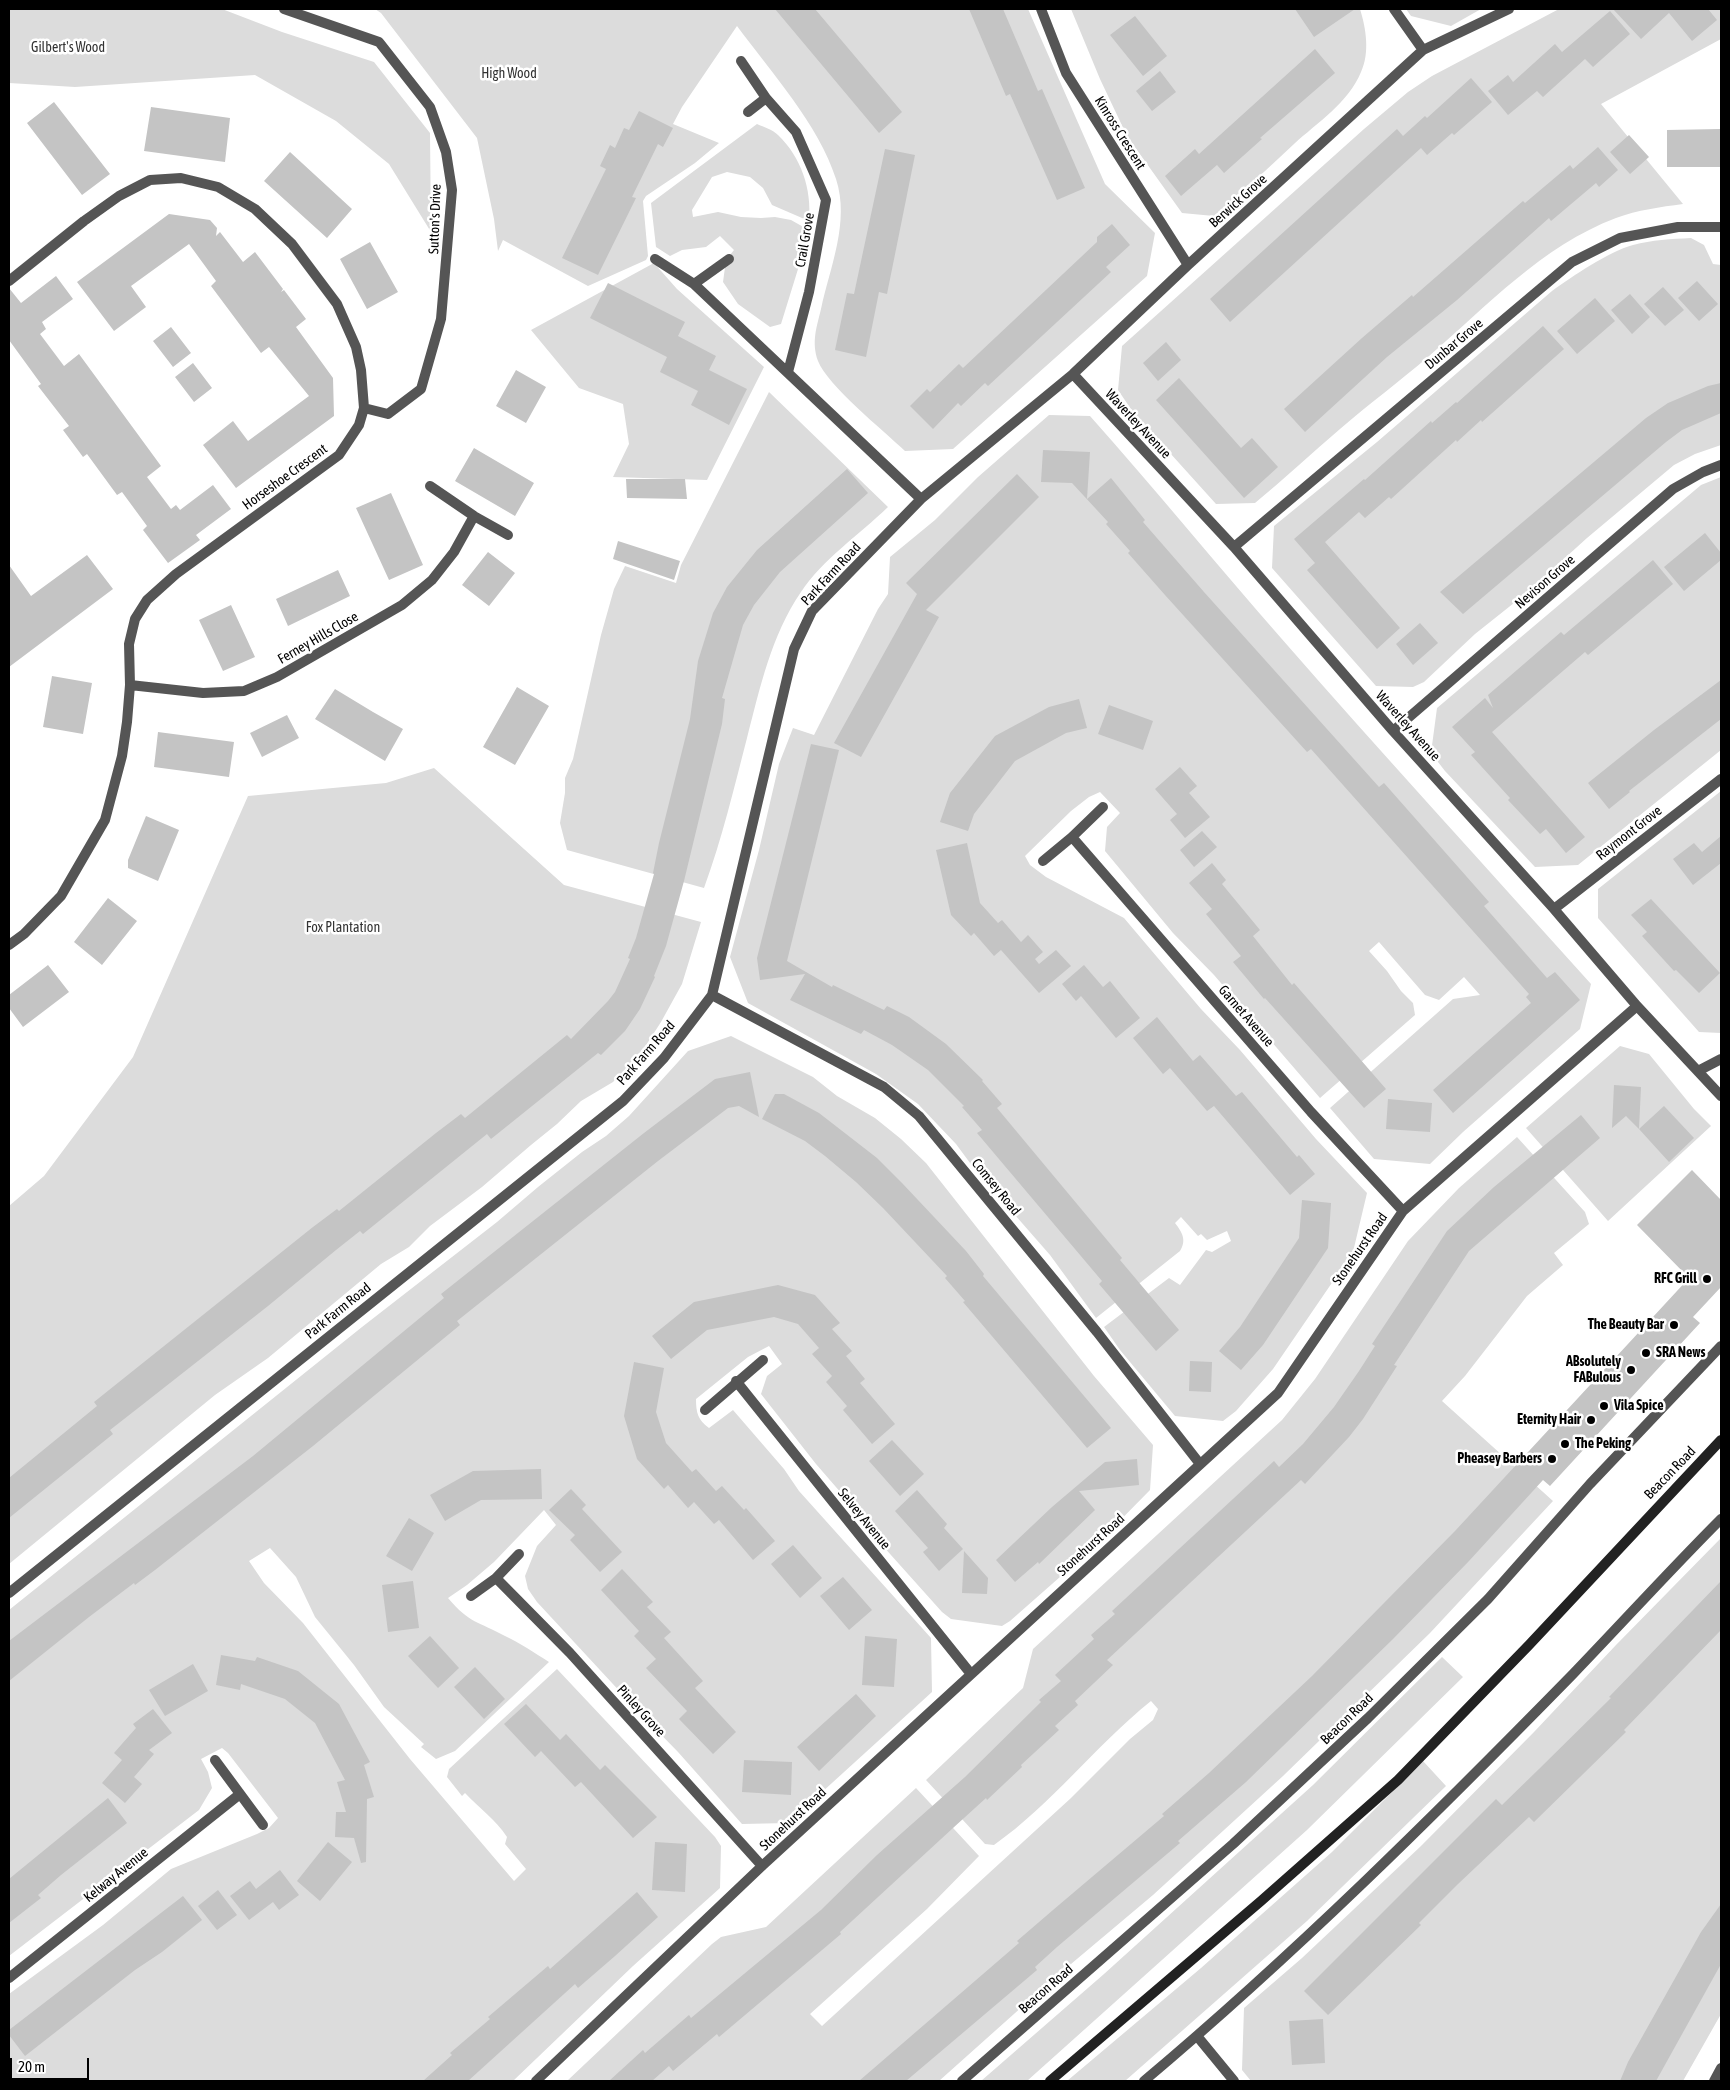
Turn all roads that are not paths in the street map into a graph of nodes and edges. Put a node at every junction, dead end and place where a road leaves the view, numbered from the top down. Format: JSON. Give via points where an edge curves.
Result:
{"nodes":[{"id":1,"x":284,"y":9,"type":"edge"},
{"id":2,"x":1041,"y":9,"type":"edge"},
{"id":3,"x":1394,"y":9,"type":"edge"},
{"id":4,"x":1509,"y":9,"type":"edge"},
{"id":5,"x":1423,"y":50,"type":"junction"},
{"id":6,"x":741,"y":61,"type":"dead end"},
{"id":7,"x":766,"y":98,"type":"junction"},
{"id":8,"x":748,"y":112,"type":"dead end"},
{"id":9,"x":1721,"y":227,"type":"edge"},
{"id":10,"x":655,"y":259,"type":"dead end"},
{"id":11,"x":729,"y":259,"type":"dead end"},
{"id":12,"x":1188,"y":265,"type":"junction"},
{"id":13,"x":9,"y":281,"type":"edge"},
{"id":14,"x":694,"y":284,"type":"junction"},
{"id":15,"x":788,"y":372,"type":"junction"},
{"id":16,"x":1073,"y":374,"type":"junction"},
{"id":17,"x":364,"y":408,"type":"junction"},
{"id":18,"x":1721,"y":465,"type":"edge"},
{"id":19,"x":430,"y":486,"type":"dead end"},
{"id":20,"x":921,"y":499,"type":"junction"},
{"id":21,"x":474,"y":516,"type":"junction"},
{"id":22,"x":508,"y":535,"type":"dead end"},
{"id":23,"x":1234,"y":547,"type":"junction"},
{"id":24,"x":130,"y":685,"type":"junction"},
{"id":25,"x":1393,"y":731,"type":"junction"},
{"id":26,"x":1721,"y":780,"type":"edge"},
{"id":27,"x":1103,"y":807,"type":"dead end"},
{"id":28,"x":1072,"y":836,"type":"junction"},
{"id":29,"x":1043,"y":861,"type":"dead end"},
{"id":30,"x":1554,"y":909,"type":"junction"},
{"id":31,"x":9,"y":945,"type":"edge"},
{"id":32,"x":712,"y":995,"type":"junction"},
{"id":33,"x":1636,"y":1006,"type":"junction"},
{"id":34,"x":1721,"y":1059,"type":"edge"},
{"id":35,"x":1698,"y":1071,"type":"junction"},
{"id":36,"x":1721,"y":1096,"type":"edge"},
{"id":37,"x":1403,"y":1210,"type":"junction"},
{"id":38,"x":1721,"y":1346,"type":"edge"},
{"id":39,"x":763,"y":1360,"type":"dead end"},
{"id":40,"x":736,"y":1381,"type":"junction"},
{"id":41,"x":705,"y":1410,"type":"dead end"},
{"id":42,"x":1721,"y":1440,"type":"edge"},
{"id":43,"x":1200,"y":1464,"type":"junction"},
{"id":44,"x":1721,"y":1519,"type":"edge"},
{"id":45,"x":519,"y":1554,"type":"dead end"},
{"id":46,"x":496,"y":1578,"type":"junction"},
{"id":47,"x":9,"y":1593,"type":"edge"},
{"id":48,"x":471,"y":1596,"type":"dead end"},
{"id":49,"x":971,"y":1674,"type":"junction"},
{"id":50,"x":215,"y":1760,"type":"dead end"},
{"id":51,"x":240,"y":1794,"type":"junction"},
{"id":52,"x":263,"y":1825,"type":"dead end"},
{"id":53,"x":762,"y":1866,"type":"junction"},
{"id":54,"x":9,"y":1978,"type":"edge"},
{"id":55,"x":1197,"y":2036,"type":"junction"},
{"id":56,"x":1721,"y":2068,"type":"edge"},
{"id":57,"x":536,"y":2081,"type":"edge"},
{"id":58,"x":962,"y":2081,"type":"edge"},
{"id":59,"x":1050,"y":2081,"type":"edge"},
{"id":60,"x":1144,"y":2081,"type":"edge"},
{"id":61,"x":1234,"y":2081,"type":"edge"},
{"id":62,"x":1714,"y":2081,"type":"edge"}],
"edges":[{"from":1,"to":17,"type":"street","name":"Sutton's Drive","via":[[379,42],[430,107],[446,152],[452,190],[441,319],[421,389],[388,414]]},
{"from":2,"to":12,"type":"street","name":"Kinross Crescent","via":[[1066,73]]},
{"from":3,"to":5,"type":"street"},
{"from":4,"to":5,"type":"street","name":"Berwick Grove"},
{"from":5,"to":12,"type":"street","name":"Berwick Grove"},
{"from":6,"to":7,"type":"street","name":"Crail Grove"},
{"from":7,"to":8,"type":"street"},
{"from":7,"to":15,"type":"street","name":"Crail Grove","via":[[796,132],[826,200],[810,292]]},
{"from":9,"to":23,"type":"street","name":"Dunbar Grove","via":[[1678,227],[1620,238],[1572,262]]},
{"from":10,"to":14,"type":"street"},
{"from":11,"to":14,"type":"street"},
{"from":12,"to":16,"type":"street","name":"Berwick Grove"},
{"from":13,"to":17,"type":"street","name":"Horseshoe Crescent","via":[[84,221],[119,196],[150,180],[181,178],[218,187],[255,209],[292,244],[337,304],[356,347],[362,370]]},
{"from":14,"to":15,"type":"street"},
{"from":15,"to":20,"type":"street"},
{"from":16,"to":20,"type":"street","name":"Park Farm Road"},
{"from":16,"to":23,"type":"street","name":"Waverley Avenue"},
{"from":17,"to":24,"type":"street","name":"Horseshoe Crescent","via":[[359,425],[339,455],[176,574],[147,600],[135,619],[129,644]]},
{"from":18,"to":25,"type":"street","name":"Nevison Grove","via":[[1673,489]]},
{"from":19,"to":21,"type":"street"},
{"from":20,"to":32,"type":"street","name":"Park Farm Road","via":[[812,611],[794,649]]},
{"from":21,"to":22,"type":"street"},
{"from":21,"to":24,"type":"street","name":"Ferney Hills Close","via":[[454,552],[432,580],[402,605],[277,677],[244,691],[203,693]]},
{"from":23,"to":25,"type":"street","name":"Waverley Avenue"},
{"from":24,"to":31,"type":"street","name":"Horseshoe Crescent","via":[[122,756],[105,820],[61,896]]},
{"from":25,"to":30,"type":"street","name":"Waverley Avenue"},
{"from":26,"to":30,"type":"street","name":"Raymont Grove"},
{"from":27,"to":28,"type":"street"},
{"from":28,"to":29,"type":"street"},
{"from":28,"to":37,"type":"street","name":"Garnet Avenue","via":[[1311,1112]]},
{"from":30,"to":33,"type":"street","name":"Waverley Avenue"},
{"from":32,"to":43,"type":"street","name":"Comsey Road","via":[[884,1087],[919,1116],[1097,1332]]},
{"from":32,"to":47,"type":"street","name":"Park Farm Road","via":[[664,1058],[622,1101]]},
{"from":33,"to":35,"type":"street","name":"Waverley Avenue"},
{"from":33,"to":37,"type":"street","name":"Stonehurst Road"},
{"from":34,"to":35,"type":"street"},
{"from":35,"to":36,"type":"street","name":"Waverley Avenue"},
{"from":37,"to":43,"type":"street","name":"Stonehurst Road","via":[[1278,1393]]},
{"from":38,"to":58,"type":"street","name":"Beacon Road","via":[[1590,1484],[1488,1599],[1368,1718],[1233,1844]]},
{"from":39,"to":40,"type":"street"},
{"from":40,"to":41,"type":"street"},
{"from":40,"to":49,"type":"street","name":"Selvey Avenue"},
{"from":42,"to":59,"type":"main road","name":"Beacon Road","via":[[1398,1780]]},
{"from":43,"to":49,"type":"street","name":"Stonehurst Road"},
{"from":44,"to":55,"type":"street","via":[[1442,1806],[1303,1940]]},
{"from":45,"to":46,"type":"street"},
{"from":46,"to":48,"type":"street"},
{"from":46,"to":53,"type":"street","name":"Pinley Grove","via":[[570,1653]]},
{"from":49,"to":53,"type":"street","name":"Stonehurst Road"},
{"from":50,"to":51,"type":"street"},
{"from":51,"to":52,"type":"street"},
{"from":51,"to":54,"type":"street","name":"Kelway Avenue"},
{"from":53,"to":57,"type":"street","name":"Stonehurst Road"},
{"from":55,"to":60,"type":"street"},
{"from":55,"to":61,"type":"street"},
{"from":56,"to":62,"type":"street"}]}
